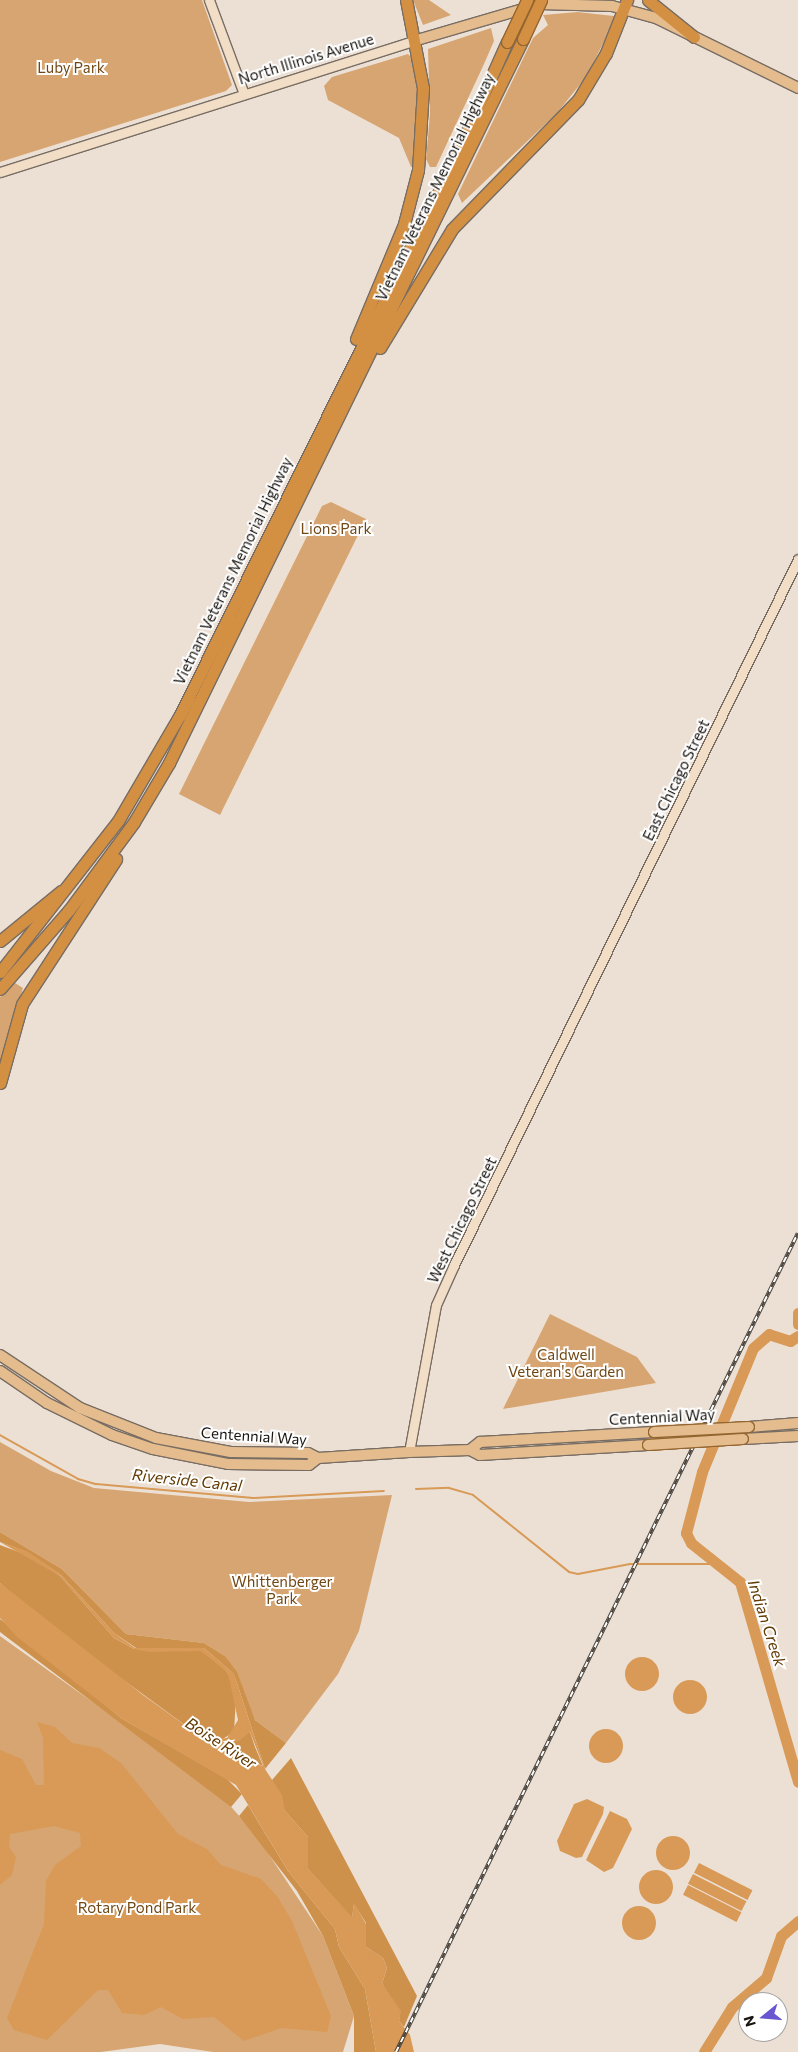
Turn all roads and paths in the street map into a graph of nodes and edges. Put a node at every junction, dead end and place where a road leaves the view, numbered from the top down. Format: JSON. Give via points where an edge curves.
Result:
{"nodes":[{"id":1,"x":209,"y":0,"type":"edge"},
{"id":2,"x":406,"y":0,"type":"edge"},
{"id":3,"x":527,"y":0,"type":"edge"},
{"id":4,"x":541,"y":0,"type":"edge"},
{"id":5,"x":648,"y":0,"type":"edge"},
{"id":6,"x":626,"y":4,"type":"edge"},
{"id":7,"x":694,"y":37,"type":"junction"},
{"id":8,"x":417,"y":40,"type":"junction"},
{"id":9,"x":798,"y":88,"type":"edge"},
{"id":10,"x":244,"y":94,"type":"junction"},
{"id":11,"x":0,"y":172,"type":"edge"},
{"id":12,"x":349,"y":367,"type":"junction"},
{"id":13,"x":355,"y":387,"type":"junction"},
{"id":14,"x":798,"y":559,"type":"edge"},
{"id":15,"x":134,"y":822,"type":"junction"},
{"id":16,"x":76,"y":880,"type":"junction"},
{"id":17,"x":0,"y":942,"type":"edge"},
{"id":18,"x":0,"y":972,"type":"edge"},
{"id":19,"x":0,"y":989,"type":"edge"},
{"id":20,"x":577,"y":1012,"type":"joint"},
{"id":21,"x":0,"y":1083,"type":"edge"},
{"id":22,"x":0,"y":1355,"type":"edge"},
{"id":23,"x":0,"y":1371,"type":"edge"},
{"id":24,"x":798,"y":1423,"type":"edge"},
{"id":25,"x":798,"y":1436,"type":"edge"},
{"id":26,"x":470,"y":1450,"type":"junction"},
{"id":27,"x":409,"y":1452,"type":"junction"},
{"id":28,"x":318,"y":1458,"type":"junction"}],
"edges":[{"from":1,"to":10,"type":"street"},
{"from":2,"to":8,"type":"highway"},
{"from":3,"to":12,"type":"highway","name":"Vietnam Veterans Memorial Highway","bridge":true,"via":[[455,158]]},
{"from":4,"to":13,"type":"highway","name":"Vietnam Veterans Memorial Highway","bridge":true},
{"from":5,"to":7,"type":"highway"},
{"from":6,"to":7,"type":"main road","name":"North Illinois Avenue"},
{"from":6,"to":8,"type":"main road","name":"North Illinois Avenue","via":[[540,4]]},
{"from":6,"to":13,"type":"highway","via":[[606,53],[578,100],[452,229]]},
{"from":7,"to":9,"type":"main road","name":"North Illinois Avenue"},
{"from":8,"to":10,"type":"street","name":"North Illinois Avenue"},
{"from":8,"to":12,"type":"highway","via":[[424,118],[416,180],[404,224],[358,332]]},
{"from":10,"to":11,"type":"street","name":"North Illinois Avenue"},
{"from":12,"to":16,"type":"highway","name":"Vietnam Veterans Memorial Highway","via":[[180,715],[118,821]]},
{"from":13,"to":15,"type":"highway","via":[[200,704]]},
{"from":14,"to":20,"type":"street","name":"East Chicago Street"},
{"from":15,"to":19,"type":"highway","via":[[69,910]]},
{"from":15,"to":21,"type":"highway","via":[[121,850],[22,1004]]},
{"from":16,"to":17,"type":"highway"},
{"from":16,"to":18,"type":"highway","name":"Vietnam Veterans Memorial Highway"},
{"from":20,"to":27,"type":"street","name":"West Chicago Street","via":[[436,1305]]},
{"from":22,"to":28,"type":"main road","name":"Centennial Way","via":[[80,1408],[156,1438],[231,1452],[308,1452]]},
{"from":23,"to":28,"type":"main road","name":"Centennial Way","via":[[76,1419],[153,1449],[228,1464],[309,1465]]},
{"from":24,"to":26,"type":"main road","name":"Centennial Way","bridge":true,"via":[[480,1442]]},
{"from":25,"to":26,"type":"main road","name":"Centennial Way","bridge":true,"via":[[480,1454]]},
{"from":26,"to":27,"type":"main road","name":"Centennial Way"},
{"from":27,"to":28,"type":"main road","name":"Centennial Way"}]}
